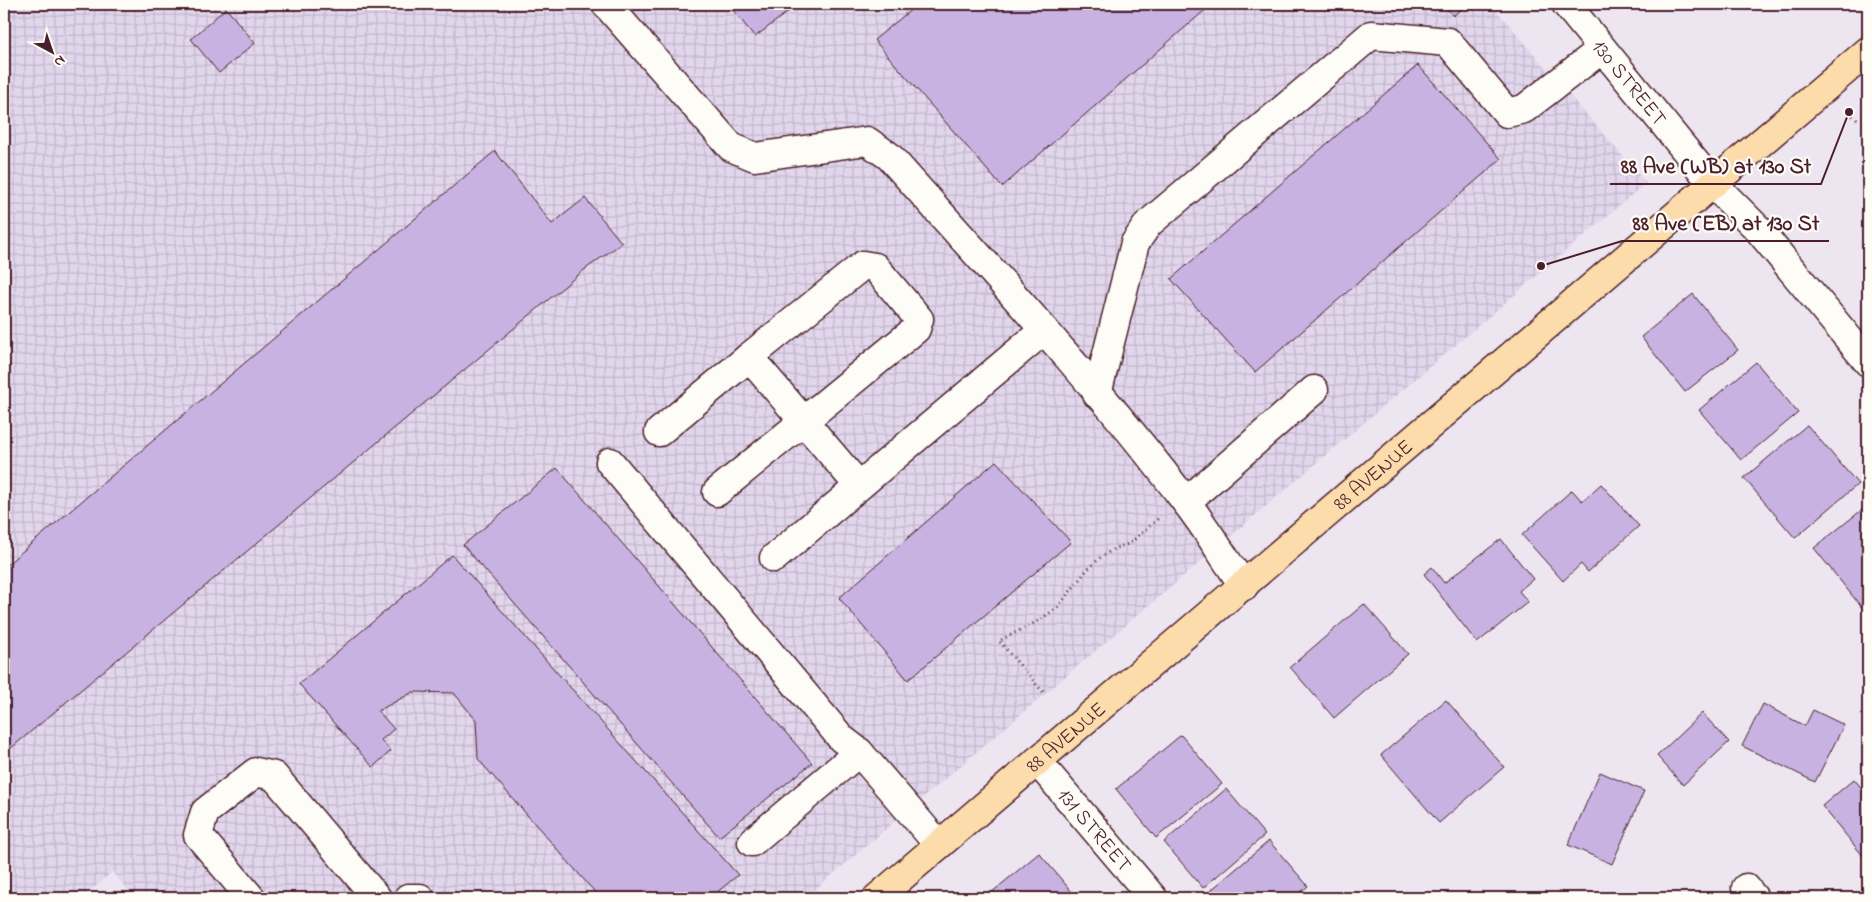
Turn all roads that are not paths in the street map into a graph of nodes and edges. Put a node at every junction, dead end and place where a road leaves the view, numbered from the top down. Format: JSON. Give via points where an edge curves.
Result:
{"nodes":[{"id":1,"x":606,"y":4,"type":"edge"},
{"id":2,"x":1566,"y":4,"type":"edge"},
{"id":3,"x":1602,"y":49,"type":"junction"},
{"id":4,"x":1868,"y":51,"type":"edge"},
{"id":5,"x":1713,"y":184,"type":"junction"},
{"id":6,"x":1044,"y":330,"type":"junction"},
{"id":7,"x":749,"y":357,"type":"junction"},
{"id":8,"x":1868,"y":362,"type":"edge"},
{"id":9,"x":1314,"y":390,"type":"dead end"},
{"id":10,"x":1097,"y":394,"type":"junction"},
{"id":11,"x":803,"y":422,"type":"junction"},
{"id":12,"x":659,"y":432,"type":"dead end"},
{"id":13,"x":610,"y":462,"type":"dead end"},
{"id":14,"x":859,"y":486,"type":"junction"},
{"id":15,"x":717,"y":492,"type":"dead end"},
{"id":16,"x":1184,"y":499,"type":"junction"},
{"id":17,"x":774,"y":558,"type":"dead end"},
{"id":18,"x":1244,"y":586,"type":"junction"},
{"id":19,"x":859,"y":752,"type":"junction"},
{"id":20,"x":1037,"y":761,"type":"junction"},
{"id":21,"x":752,"y":842,"type":"dead end"},
{"id":22,"x":939,"y":846,"type":"junction"},
{"id":23,"x":251,"y":898,"type":"edge"},
{"id":24,"x":377,"y":898,"type":"edge"},
{"id":25,"x":408,"y":898,"type":"edge"},
{"id":26,"x":420,"y":898,"type":"edge"},
{"id":27,"x":877,"y":898,"type":"edge"},
{"id":28,"x":1153,"y":898,"type":"edge"}],
"edges":[{"from":1,"to":6,"type":"street","via":[[730,147],[755,157],[867,141],[889,156]]},
{"from":2,"to":3,"type":"street","name":"130 STREET"},
{"from":3,"to":5,"type":"street","name":"130 STREET"},
{"from":3,"to":10,"type":"street","via":[[1524,109],[1506,113],[1448,42],[1371,35],[1148,224],[1135,242]]},
{"from":4,"to":5,"type":"main road","name":"88 AVENUE"},
{"from":5,"to":8,"type":"street","name":"130 STREET","via":[[1758,229]]},
{"from":5,"to":18,"type":"main road","name":"88 AVENUE"},
{"from":6,"to":10,"type":"street"},
{"from":6,"to":14,"type":"street"},
{"from":7,"to":11,"type":"street"},
{"from":7,"to":11,"type":"street","via":[[863,265],[875,267],[919,319],[916,329]]},
{"from":7,"to":12,"type":"street"},
{"from":9,"to":16,"type":"street"},
{"from":10,"to":16,"type":"street"},
{"from":11,"to":14,"type":"street"},
{"from":11,"to":15,"type":"street"},
{"from":13,"to":19,"type":"street","via":[[842,739]]},
{"from":14,"to":17,"type":"street"},
{"from":16,"to":18,"type":"street"},
{"from":18,"to":20,"type":"main road","name":"88 AVENUE"},
{"from":19,"to":21,"type":"street"},
{"from":19,"to":22,"type":"street"},
{"from":20,"to":22,"type":"main road","name":"88 AVENUE"},
{"from":20,"to":28,"type":"street","name":"131 STREET"},
{"from":22,"to":27,"type":"main road","name":"88 AVENUE"},
{"from":23,"to":24,"type":"street","via":[[198,835],[205,812],[256,772],[274,776]]},
{"from":25,"to":26,"type":"street"}]}
